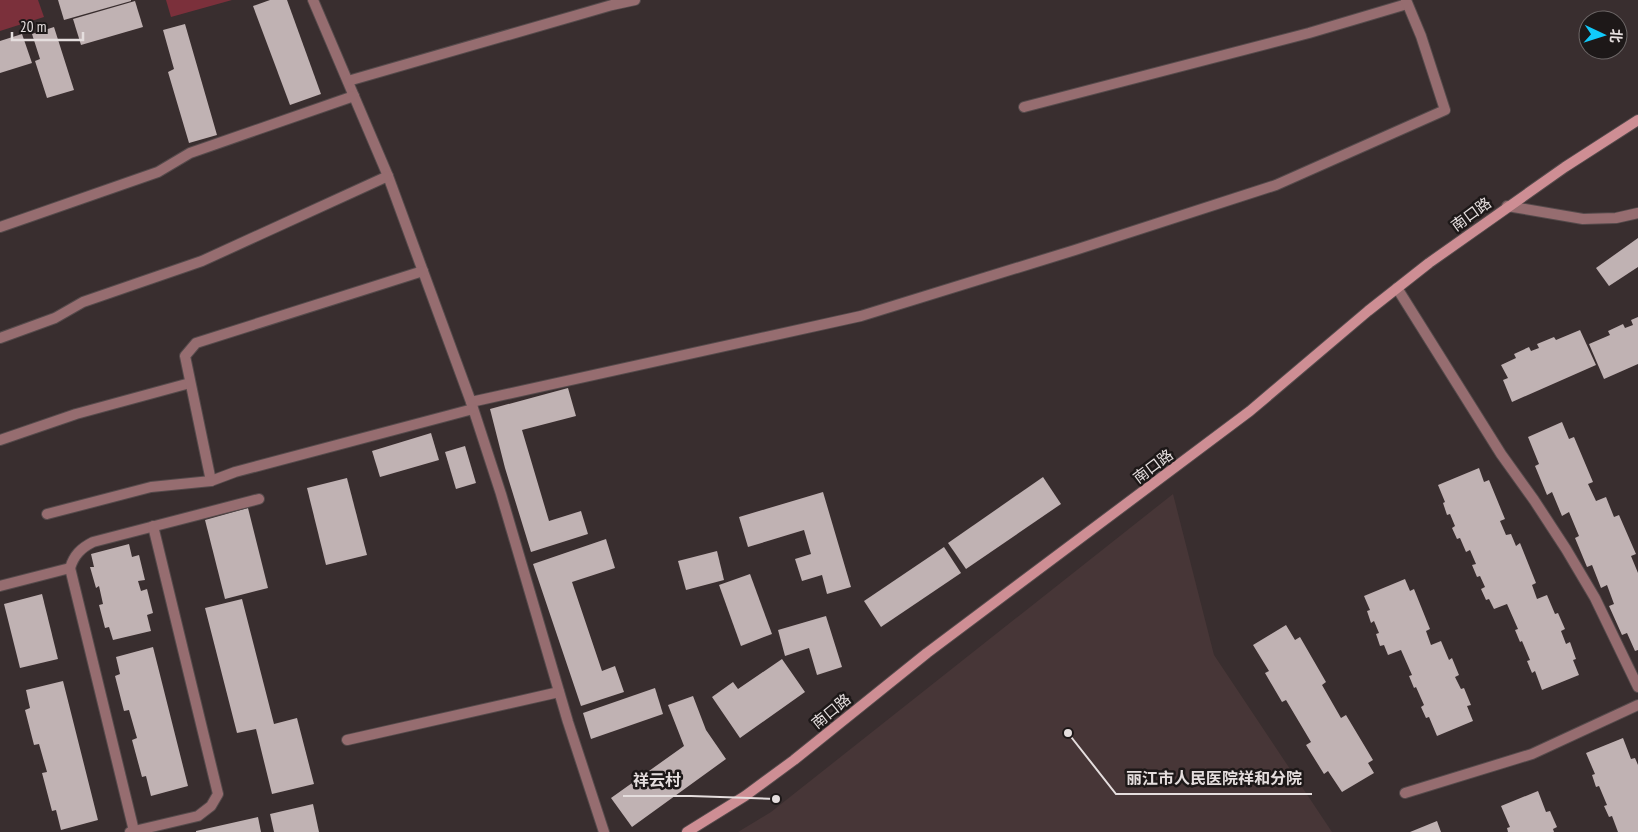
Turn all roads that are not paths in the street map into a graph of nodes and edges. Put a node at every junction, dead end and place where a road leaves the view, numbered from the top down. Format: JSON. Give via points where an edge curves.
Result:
{"nodes":[{"id":1,"x":313,"y":0,"type":"edge"},
{"id":2,"x":635,"y":0,"type":"edge"},
{"id":3,"x":1406,"y":2,"type":"edge"},
{"id":4,"x":348,"y":81,"type":"junction"},
{"id":5,"x":354,"y":96,"type":"junction"},
{"id":6,"x":1024,"y":107,"type":"dead end"},
{"id":7,"x":1637,"y":120,"type":"edge"},
{"id":8,"x":388,"y":176,"type":"junction"},
{"id":9,"x":1507,"y":206,"type":"junction"},
{"id":10,"x":1638,"y":212,"type":"edge"},
{"id":11,"x":0,"y":227,"type":"edge"},
{"id":12,"x":423,"y":271,"type":"junction"},
{"id":13,"x":1397,"y":288,"type":"junction"},
{"id":14,"x":0,"y":338,"type":"edge"},
{"id":15,"x":190,"y":383,"type":"junction"},
{"id":16,"x":472,"y":405,"type":"junction"},
{"id":17,"x":0,"y":440,"type":"edge"},
{"id":18,"x":212,"y":481,"type":"junction"},
{"id":19,"x":259,"y":498,"type":"dead end"},
{"id":20,"x":47,"y":514,"type":"dead end"},
{"id":21,"x":153,"y":526,"type":"junction"},
{"id":22,"x":70,"y":568,"type":"junction"},
{"id":23,"x":0,"y":586,"type":"edge"},
{"id":24,"x":1638,"y":687,"type":"edge"},
{"id":25,"x":559,"y":692,"type":"junction"},
{"id":26,"x":1638,"y":705,"type":"edge"},
{"id":27,"x":347,"y":740,"type":"dead end"},
{"id":28,"x":1405,"y":793,"type":"dead end"},
{"id":29,"x":132,"y":831,"type":"edge"},
{"id":30,"x":604,"y":832,"type":"edge"},
{"id":31,"x":687,"y":832,"type":"edge"}],
"edges":[{"from":1,"to":4,"type":"street"},
{"from":2,"to":4,"type":"street"},
{"from":3,"to":6,"type":"street","via":[[1309,33]]},
{"from":3,"to":16,"type":"street","via":[[1421,36],[1445,110],[1276,185],[861,316]]},
{"from":4,"to":5,"type":"street"},
{"from":5,"to":8,"type":"street"},
{"from":5,"to":11,"type":"street","via":[[190,153],[158,172]]},
{"from":7,"to":9,"type":"main road","name":"南口路"},
{"from":8,"to":12,"type":"street"},
{"from":8,"to":14,"type":"street","via":[[202,261],[83,302],[55,318]]},
{"from":9,"to":10,"type":"street","via":[[1583,219],[1616,218]]},
{"from":9,"to":13,"type":"main road","name":"南口路"},
{"from":12,"to":15,"type":"street","via":[[196,343],[185,356]]},
{"from":12,"to":16,"type":"street"},
{"from":13,"to":24,"type":"street","via":[[1501,454],[1566,549],[1595,598]]},
{"from":13,"to":31,"type":"main road","name":"南口路","via":[[1250,412],[927,654],[794,760],[745,796]]},
{"from":15,"to":17,"type":"street","via":[[76,414]]},
{"from":15,"to":18,"type":"street"},
{"from":16,"to":18,"type":"street"},
{"from":16,"to":25,"type":"street"},
{"from":18,"to":20,"type":"street","via":[[151,487]]},
{"from":19,"to":21,"type":"street"},
{"from":21,"to":22,"type":"street","via":[[84,546],[76,553]]},
{"from":21,"to":29,"type":"street","via":[[218,794],[211,806],[198,816]]},
{"from":22,"to":23,"type":"street"},
{"from":22,"to":29,"type":"street"},
{"from":25,"to":27,"type":"street"},
{"from":25,"to":30,"type":"street"},
{"from":26,"to":28,"type":"street","via":[[1532,754]]}]}
